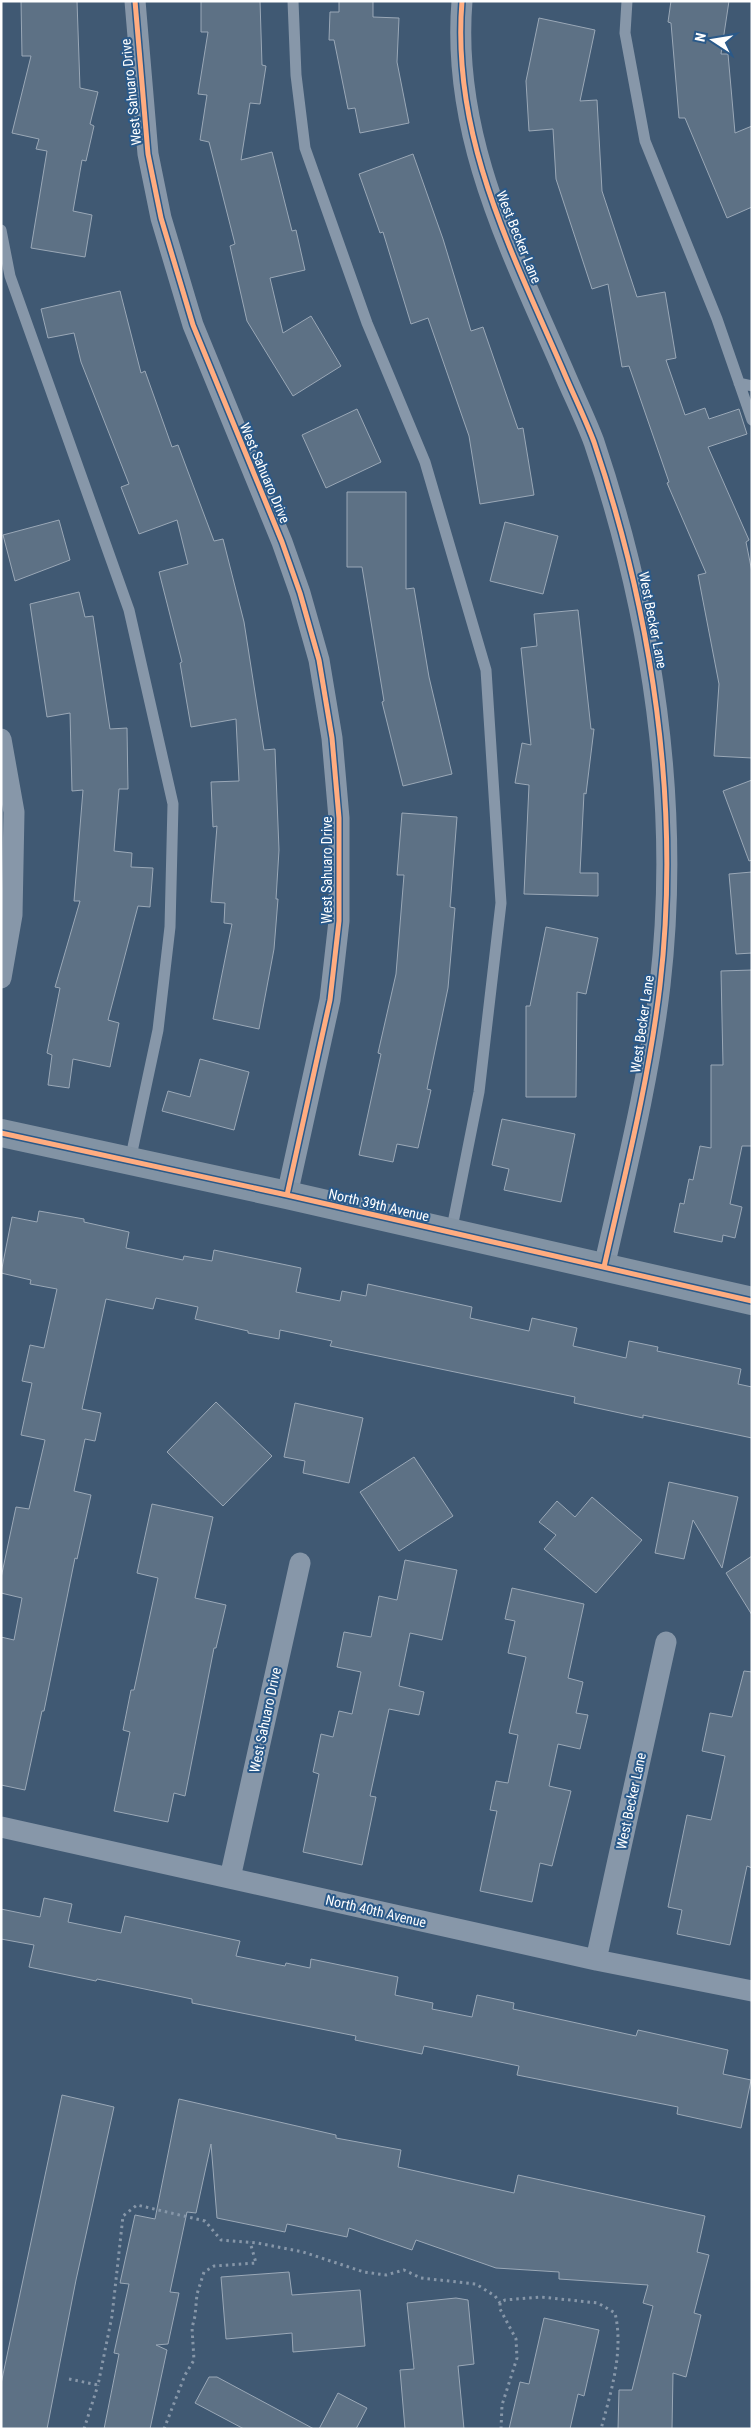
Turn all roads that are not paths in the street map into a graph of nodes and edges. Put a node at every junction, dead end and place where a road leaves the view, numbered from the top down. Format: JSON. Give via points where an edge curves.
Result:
{"nodes":[{"id":1,"x":135,"y":1,"type":"edge"},
{"id":2,"x":293,"y":1,"type":"edge"},
{"id":3,"x":462,"y":1,"type":"edge"},
{"id":4,"x":627,"y":1,"type":"edge"},
{"id":5,"x":1,"y":230,"type":"edge"},
{"id":6,"x":739,"y":383,"type":"junction"},
{"id":7,"x":752,"y":386,"type":"edge"},
{"id":8,"x":752,"y":420,"type":"edge"},
{"id":9,"x":1,"y":739,"type":"edge"},
{"id":10,"x":1,"y":978,"type":"edge"},
{"id":11,"x":1,"y":1133,"type":"edge"},
{"id":12,"x":130,"y":1163,"type":"junction"},
{"id":13,"x":287,"y":1195,"type":"junction"},
{"id":14,"x":451,"y":1233,"type":"junction"},
{"id":15,"x":604,"y":1267,"type":"junction"},
{"id":16,"x":752,"y":1301,"type":"edge"},
{"id":17,"x":300,"y":1563,"type":"dead end"},
{"id":18,"x":666,"y":1642,"type":"dead end"},
{"id":19,"x":1,"y":1827,"type":"edge"},
{"id":20,"x":230,"y":1878,"type":"junction"},
{"id":21,"x":596,"y":1960,"type":"junction"},
{"id":22,"x":752,"y":1991,"type":"edge"}],
"edges":[{"from":1,"to":13,"type":"street","name":"West Sahuaro Drive","via":[[148,154],[161,218],[193,325],[300,592],[319,660],[332,738],[339,818],[339,921],[330,1000]]},
{"from":2,"to":14,"type":"lane","via":[[296,75],[305,148],[367,323],[425,462],[486,670],[501,903],[479,1092]]},
{"from":3,"to":15,"type":"street","name":"West Becker Lane","via":[[464,89],[475,149],[492,204],[593,439],[629,558],[653,676],[663,773],[666,884],[660,983],[646,1080]]},
{"from":4,"to":6,"type":"lane","via":[[625,33],[645,141]]},
{"from":5,"to":12,"type":"lane","via":[[10,276],[129,610],[173,804],[170,927],[159,1021]]},
{"from":6,"to":7,"type":"lane"},
{"from":6,"to":8,"type":"lane"},
{"from":9,"to":10,"type":"street","via":[[14,812],[12,916]]},
{"from":11,"to":12,"type":"street","name":"North 39th Avenue"},
{"from":12,"to":13,"type":"street","name":"North 39th Avenue"},
{"from":13,"to":14,"type":"street","name":"North 39th Avenue"},
{"from":14,"to":15,"type":"street","name":"North 39th Avenue"},
{"from":15,"to":16,"type":"street","name":"North 39th Avenue"},
{"from":17,"to":20,"type":"street","name":"West Sahuaro Drive"},
{"from":18,"to":21,"type":"street","name":"West Becker Lane"},
{"from":19,"to":20,"type":"street","name":"North 40th Avenue"},
{"from":20,"to":21,"type":"street","name":"North 40th Avenue"},
{"from":21,"to":22,"type":"street","name":"North 40th Avenue"}]}
